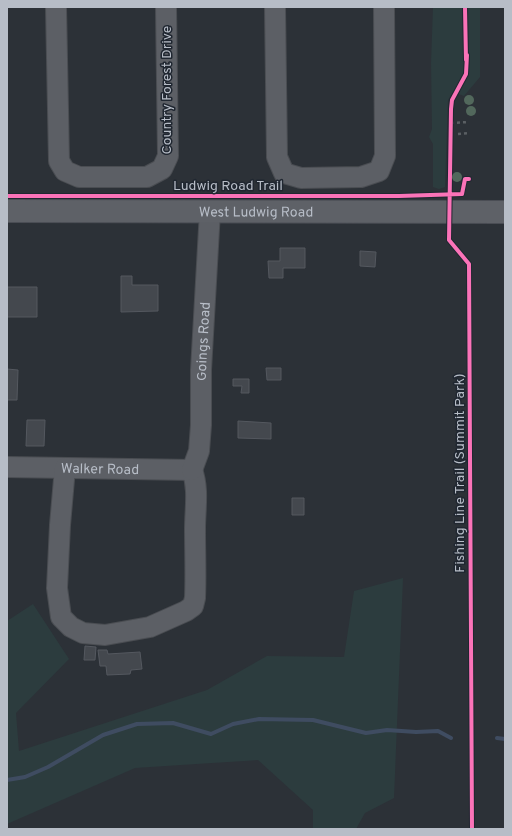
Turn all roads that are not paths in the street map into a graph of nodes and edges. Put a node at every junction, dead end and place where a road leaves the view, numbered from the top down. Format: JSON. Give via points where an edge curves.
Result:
{"nodes":[{"id":1,"x":56,"y":7,"type":"edge"},
{"id":2,"x":166,"y":7,"type":"edge"},
{"id":3,"x":275,"y":7,"type":"edge"},
{"id":4,"x":384,"y":7,"type":"edge"},
{"id":5,"x":7,"y":211,"type":"edge"},
{"id":6,"x":210,"y":211,"type":"junction"},
{"id":7,"x":505,"y":212,"type":"edge"},
{"id":8,"x":7,"y":467,"type":"edge"},
{"id":9,"x":65,"y":468,"type":"junction"},
{"id":10,"x":192,"y":470,"type":"junction"}],
"edges":[{"from":1,"to":2,"type":"street","name":"Country Forest Drive","via":[[59,161],[65,171],[79,177],[147,177],[162,169],[168,156]]},
{"from":3,"to":4,"type":"street","via":[[277,157],[284,173],[301,178],[361,177],[379,171],[385,156]]},
{"from":5,"to":6,"type":"main road","name":"West Ludwig Road"},
{"from":6,"to":7,"type":"main road","name":"West Ludwig Road","via":[[450,204]]},
{"from":6,"to":10,"type":"street","name":"Goings Road","via":[[201,370],[200,451]]},
{"from":8,"to":9,"type":"street","name":"Walker Road"},
{"from":9,"to":10,"type":"street","name":"Walker Road"},
{"from":9,"to":10,"type":"street","via":[[57,588],[61,618],[83,633],[105,635],[150,627],[193,606],[196,489]]}]}
